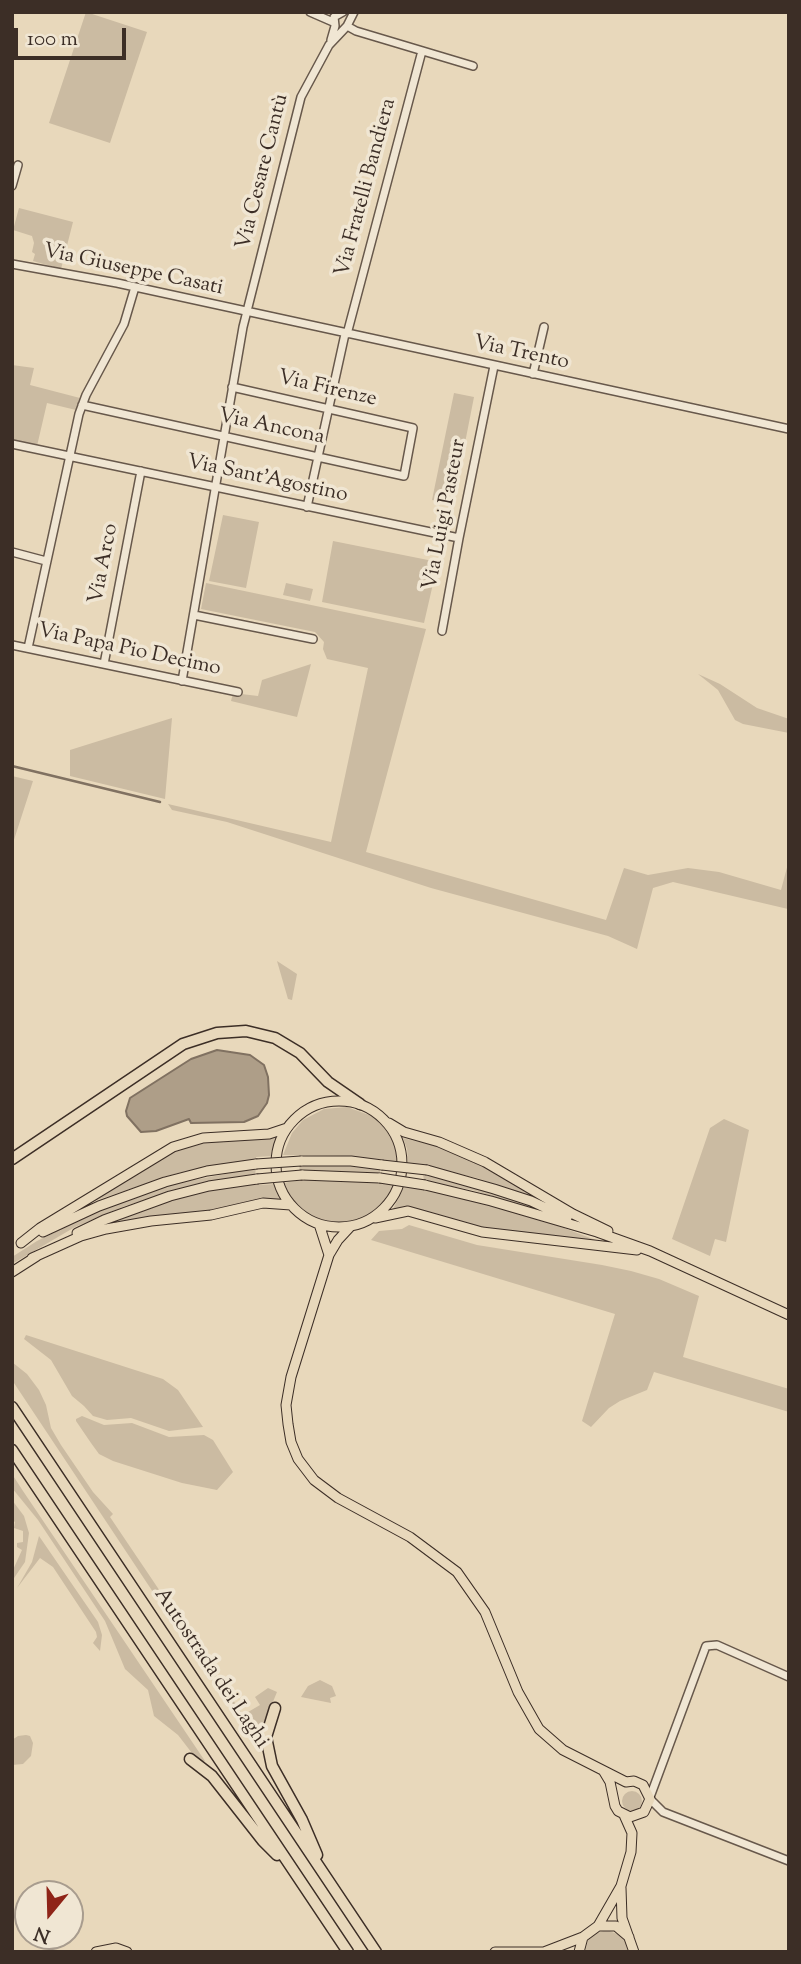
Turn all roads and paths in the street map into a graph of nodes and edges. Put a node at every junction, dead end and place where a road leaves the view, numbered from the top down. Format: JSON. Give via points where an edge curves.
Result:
{"nodes":[{"id":1,"x":310,"y":12,"type":"edge"},
{"id":2,"x":324,"y":12,"type":"edge"},
{"id":3,"x":354,"y":12,"type":"edge"},
{"id":4,"x":341,"y":13,"type":"edge"},
{"id":5,"x":341,"y":24,"type":"junction"},
{"id":6,"x":422,"y":51,"type":"junction"},
{"id":7,"x":473,"y":66,"type":"dead end"},
{"id":8,"x":18,"y":165,"type":"dead end"},
{"id":9,"x":12,"y":186,"type":"edge"},
{"id":10,"x":12,"y":264,"type":"edge"},
{"id":11,"x":135,"y":287,"type":"junction"},
{"id":12,"x":246,"y":312,"type":"junction"},
{"id":13,"x":544,"y":327,"type":"dead end"},
{"id":14,"x":346,"y":334,"type":"junction"},
{"id":15,"x":494,"y":366,"type":"junction"},
{"id":16,"x":533,"y":374,"type":"junction"},
{"id":17,"x":232,"y":387,"type":"junction"},
{"id":18,"x":82,"y":405,"type":"junction"},
{"id":19,"x":330,"y":409,"type":"junction"},
{"id":20,"x":413,"y":428,"type":"joint"},
{"id":21,"x":789,"y":429,"type":"edge"},
{"id":22,"x":224,"y":437,"type":"junction"},
{"id":23,"x":12,"y":444,"type":"edge"},
{"id":24,"x":68,"y":456,"type":"junction"},
{"id":25,"x":318,"y":456,"type":"junction"},
{"id":26,"x":141,"y":471,"type":"junction"},
{"id":27,"x":217,"y":488,"type":"junction"},
{"id":28,"x":307,"y":507,"type":"junction"},
{"id":29,"x":459,"y":538,"type":"junction"},
{"id":30,"x":12,"y":552,"type":"edge"},
{"id":31,"x":46,"y":561,"type":"junction"},
{"id":32,"x":194,"y":615,"type":"junction"},
{"id":33,"x":442,"y":631,"type":"dead end"},
{"id":34,"x":313,"y":639,"type":"dead end"},
{"id":35,"x":12,"y":645,"type":"edge"},
{"id":36,"x":28,"y":648,"type":"junction"},
{"id":37,"x":104,"y":664,"type":"junction"},
{"id":38,"x":182,"y":681,"type":"junction"},
{"id":39,"x":238,"y":692,"type":"dead end"},
{"id":40,"x":360,"y":1104,"type":"junction"},
{"id":41,"x":387,"y":1122,"type":"junction"},
{"id":42,"x":287,"y":1128,"type":"junction"},
{"id":43,"x":12,"y":1159,"type":"edge"},
{"id":44,"x":291,"y":1205,"type":"junction"},
{"id":45,"x":367,"y":1221,"type":"junction"},
{"id":46,"x":318,"y":1224,"type":"junction"},
{"id":47,"x":351,"y":1226,"type":"junction"},
{"id":48,"x":597,"y":1232,"type":"junction"},
{"id":49,"x":21,"y":1243,"type":"junction"},
{"id":50,"x":12,"y":1249,"type":"edge"},
{"id":51,"x":650,"y":1251,"type":"junction"},
{"id":52,"x":329,"y":1255,"type":"junction"},
{"id":53,"x":33,"y":1258,"type":"junction"},
{"id":54,"x":12,"y":1272,"type":"edge"},
{"id":55,"x":789,"y":1315,"type":"edge"},
{"id":56,"x":12,"y":1407,"type":"edge"},
{"id":57,"x":12,"y":1450,"type":"edge"},
{"id":58,"x":789,"y":1677,"type":"edge"},
{"id":59,"x":275,"y":1708,"type":"dead end"},
{"id":60,"x":190,"y":1759,"type":"dead end"},
{"id":61,"x":604,"y":1772,"type":"junction"},
{"id":62,"x":659,"y":1775,"type":"junction"},
{"id":63,"x":626,"y":1782,"type":"junction"},
{"id":64,"x":638,"y":1782,"type":"junction"},
{"id":65,"x":614,"y":1794,"type":"junction"},
{"id":66,"x":650,"y":1798,"type":"junction"},
{"id":67,"x":663,"y":1812,"type":"junction"},
{"id":68,"x":642,"y":1814,"type":"junction"},
{"id":69,"x":624,"y":1815,"type":"junction"},
{"id":70,"x":632,"y":1833,"type":"junction"},
{"id":71,"x":789,"y":1861,"type":"edge"},
{"id":72,"x":292,"y":1868,"type":"junction"},
{"id":73,"x":324,"y":1874,"type":"junction"},
{"id":74,"x":621,"y":1886,"type":"junction"},
{"id":75,"x":598,"y":1926,"type":"junction"},
{"id":76,"x":583,"y":1937,"type":"junction"},
{"id":77,"x":629,"y":1937,"type":"junction"},
{"id":78,"x":96,"y":1952,"type":"edge"},
{"id":79,"x":127,"y":1952,"type":"edge"},
{"id":80,"x":348,"y":1952,"type":"edge"},
{"id":81,"x":376,"y":1952,"type":"edge"},
{"id":82,"x":495,"y":1952,"type":"edge"},
{"id":83,"x":544,"y":1952,"type":"edge"},
{"id":84,"x":579,"y":1952,"type":"edge"},
{"id":85,"x":634,"y":1952,"type":"edge"}],
"edges":[{"from":1,"to":5,"type":"street"},
{"from":2,"to":4,"type":"street"},
{"from":3,"to":5,"type":"street","name":"Via Cesare Cantù"},
{"from":4,"to":5,"type":"street"},
{"from":4,"to":5,"type":"street","via":[[347,16]]},
{"from":5,"to":6,"type":"street"},
{"from":5,"to":12,"type":"street","name":"Via Cesare Cantù","via":[[303,90]]},
{"from":6,"to":7,"type":"street"},
{"from":6,"to":14,"type":"street","name":"Via Fratelli Bandiera"},
{"from":8,"to":9,"type":"street"},
{"from":10,"to":11,"type":"street","name":"Via Giuseppe Casati"},
{"from":11,"to":12,"type":"street","name":"Via Giuseppe Casati"},
{"from":11,"to":18,"type":"street","via":[[124,324]]},
{"from":12,"to":14,"type":"street","name":"Via Trento"},
{"from":12,"to":17,"type":"street","name":"Via Cesare Cantù"},
{"from":13,"to":16,"type":"street"},
{"from":14,"to":15,"type":"street","name":"Via Trento"},
{"from":14,"to":19,"type":"street","name":"Via Fratelli Bandiera"},
{"from":15,"to":16,"type":"street","name":"Via Trento"},
{"from":15,"to":29,"type":"street","name":"Via Luigi Pasteur"},
{"from":16,"to":21,"type":"street","name":"Via Trento"},
{"from":17,"to":19,"type":"street","name":"Via Firenze"},
{"from":17,"to":22,"type":"street","name":"Via Cesare Cantù"},
{"from":18,"to":22,"type":"street","name":"Via Ancona"},
{"from":18,"to":24,"type":"street"},
{"from":19,"to":20,"type":"street","name":"Via Firenze"},
{"from":19,"to":25,"type":"street","name":"Via Fratelli Bandiera"},
{"from":20,"to":25,"type":"street","name":"Via Ancona","via":[[404,476]]},
{"from":22,"to":25,"type":"street","name":"Via Ancona"},
{"from":22,"to":27,"type":"street","name":"Via Cesare Cantù"},
{"from":23,"to":24,"type":"street","name":"Via Sant'Agostino"},
{"from":24,"to":26,"type":"street","name":"Via Sant'Agostino"},
{"from":24,"to":31,"type":"street"},
{"from":25,"to":28,"type":"street","name":"Via Fratelli Bandiera"},
{"from":26,"to":27,"type":"street","name":"Via Sant'Agostino"},
{"from":26,"to":37,"type":"street","name":"Via Arco"},
{"from":27,"to":28,"type":"street","name":"Via Sant'Agostino"},
{"from":27,"to":32,"type":"street","name":"Via Cesare Cantù"},
{"from":28,"to":29,"type":"street","name":"Via Sant'Agostino"},
{"from":29,"to":33,"type":"street","name":"Via Luigi Pasteur"},
{"from":30,"to":31,"type":"street"},
{"from":31,"to":36,"type":"street"},
{"from":32,"to":34,"type":"street"},
{"from":32,"to":38,"type":"street","name":"Via Cesare Cantù"},
{"from":35,"to":36,"type":"street","name":"Via Papa Pio Decimo"},
{"from":36,"to":37,"type":"street","name":"Via Papa Pio Decimo"},
{"from":37,"to":38,"type":"street","name":"Via Papa Pio Decimo"},
{"from":38,"to":39,"type":"street","name":"Via Papa Pio Decimo"},
{"from":40,"to":41,"type":"main road"},
{"from":40,"to":42,"type":"main road","via":[[327,1102],[298,1116]]},
{"from":40,"to":43,"type":"highway","via":[[275,1038],[246,1031],[217,1033],[183,1044]]},
{"from":41,"to":45,"type":"main road","via":[[402,1152],[403,1168],[392,1199]]},
{"from":41,"to":51,"type":"main road","via":[[485,1162],[573,1214]]},
{"from":42,"to":44,"type":"main road","via":[[279,1143],[276,1167]]},
{"from":42,"to":49,"type":"main road","via":[[269,1134],[203,1138],[173,1147]]},
{"from":44,"to":46,"type":"main road"},
{"from":44,"to":53,"type":"main road","via":[[263,1203],[106,1229]]},
{"from":45,"to":47,"type":"main road"},
{"from":45,"to":51,"type":"main road","via":[[408,1211],[482,1232]]},
{"from":46,"to":47,"type":"main road"},
{"from":46,"to":52,"type":"main road"},
{"from":47,"to":52,"type":"main road"},
{"from":48,"to":49,"type":"main road","bridge":true,"via":[[531,1201],[427,1170],[351,1161],[301,1161],[207,1171],[165,1182],[99,1206]]},
{"from":48,"to":51,"type":"main road"},
{"from":48,"to":53,"type":"main road","bridge":true,"via":[[425,1185],[302,1175],[209,1186],[148,1203],[68,1237]]},
{"from":49,"to":50,"type":"main road"},
{"from":51,"to":55,"type":"main road"},
{"from":52,"to":61,"type":"main road","via":[[287,1394],[291,1442],[299,1459],[314,1480],[338,1498],[410,1536],[457,1572],[485,1612],[518,1692],[539,1729],[562,1750]]},
{"from":53,"to":54,"type":"main road"},
{"from":56,"to":73,"type":"highway","name":"Autostrada dei Laghi"},
{"from":57,"to":72,"type":"highway","name":"Autostrada dei Laghi"},
{"from":58,"to":62,"type":"street","via":[[709,1644]]},
{"from":59,"to":73,"type":"highway","via":[[266,1737],[272,1766],[302,1820]]},
{"from":60,"to":72,"type":"highway","via":[[212,1776],[263,1841]]},
{"from":61,"to":63,"type":"main road"},
{"from":61,"to":65,"type":"main road"},
{"from":62,"to":64,"type":"street"},
{"from":62,"to":66,"type":"street"},
{"from":63,"to":64,"type":"main road"},
{"from":63,"to":65,"type":"main road"},
{"from":64,"to":66,"type":"main road"},
{"from":65,"to":69,"type":"main road","via":[[615,1806]]},
{"from":66,"to":67,"type":"street"},
{"from":66,"to":68,"type":"main road"},
{"from":67,"to":68,"type":"street"},
{"from":67,"to":71,"type":"street"},
{"from":68,"to":69,"type":"main road"},
{"from":68,"to":70,"type":"main road"},
{"from":69,"to":70,"type":"main road"},
{"from":70,"to":74,"type":"main road"},
{"from":72,"to":80,"type":"highway","name":"Autostrada dei Laghi"},
{"from":73,"to":81,"type":"highway","name":"Autostrada dei Laghi"},
{"from":74,"to":75,"type":"main road"},
{"from":74,"to":77,"type":"main road","via":[[622,1918]]},
{"from":75,"to":76,"type":"main road"},
{"from":75,"to":77,"type":"main road","via":[[615,1926]]},
{"from":76,"to":83,"type":"main road"},
{"from":76,"to":84,"type":"main road"},
{"from":77,"to":85,"type":"main road"},
{"from":78,"to":79,"type":"main road","via":[[116,1948]]},
{"from":82,"to":83,"type":"main road"}]}
